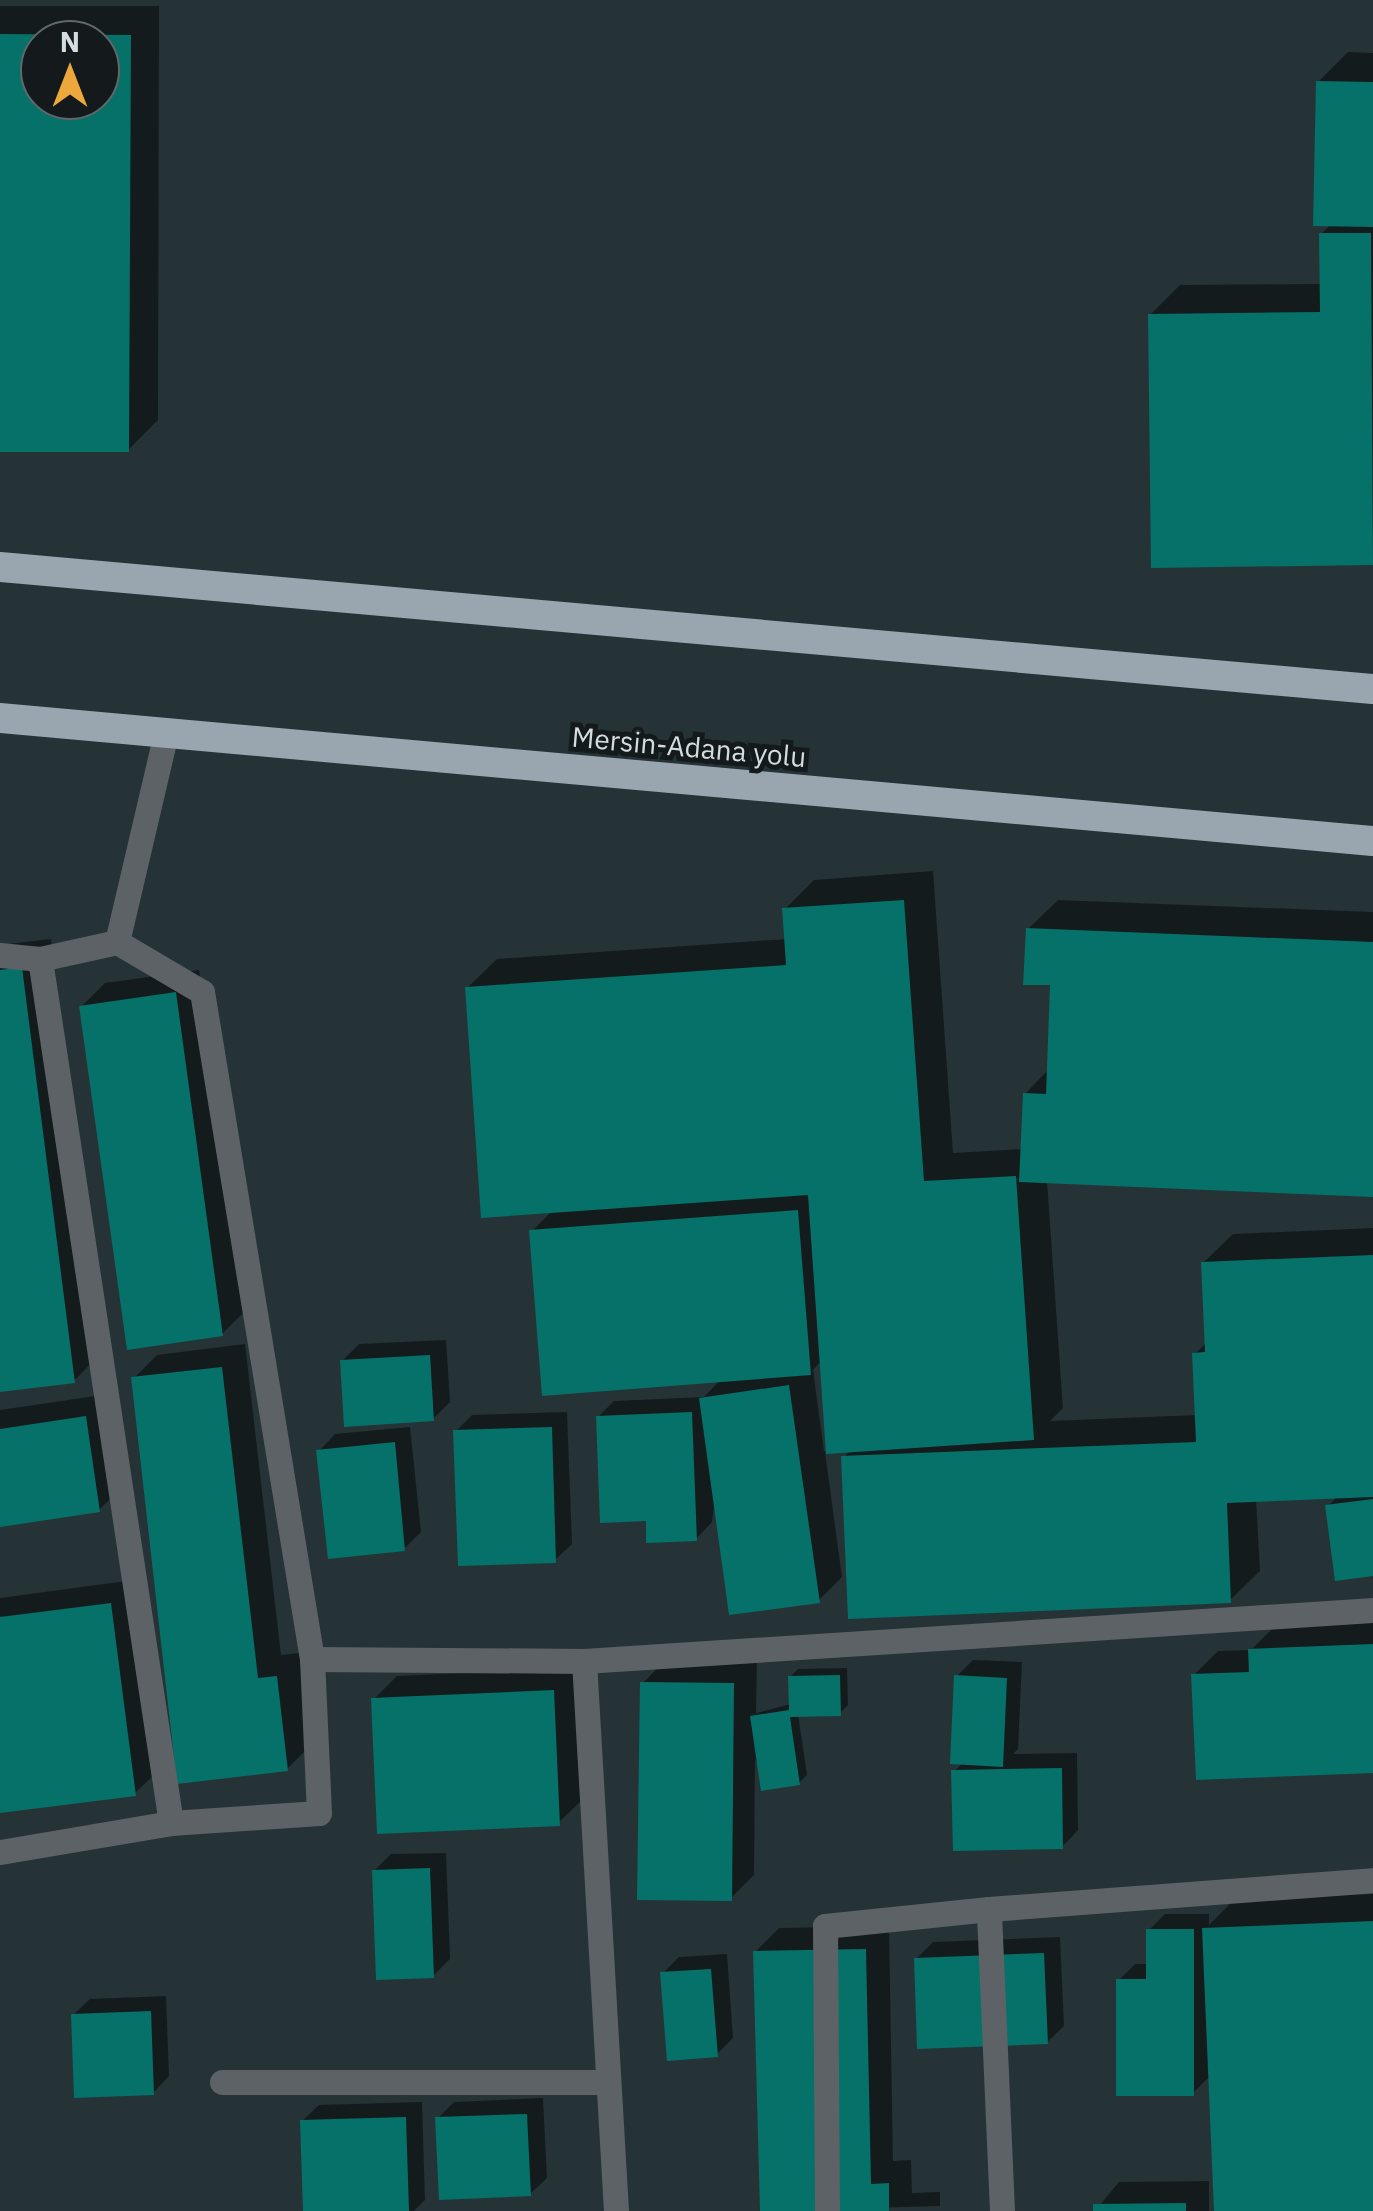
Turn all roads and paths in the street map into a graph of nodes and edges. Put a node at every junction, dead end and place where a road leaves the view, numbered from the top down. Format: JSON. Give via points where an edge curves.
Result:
{"nodes":[{"id":1,"x":0,"y":567,"type":"edge"},
{"id":2,"x":1373,"y":690,"type":"edge"},
{"id":3,"x":0,"y":718,"type":"edge"},
{"id":4,"x":166,"y":733,"type":"junction"},
{"id":5,"x":1373,"y":842,"type":"edge"},
{"id":6,"x":117,"y":942,"type":"junction"},
{"id":7,"x":0,"y":955,"type":"edge"},
{"id":8,"x":40,"y":959,"type":"junction"},
{"id":9,"x":1373,"y":1610,"type":"edge"},
{"id":10,"x":312,"y":1659,"type":"junction"},
{"id":11,"x":584,"y":1661,"type":"junction"},
{"id":12,"x":171,"y":1823,"type":"junction"},
{"id":13,"x":0,"y":1852,"type":"edge"},
{"id":14,"x":1373,"y":1880,"type":"edge"},
{"id":15,"x":989,"y":1909,"type":"junction"},
{"id":16,"x":222,"y":2082,"type":"dead end"},
{"id":17,"x":607,"y":2082,"type":"junction"},
{"id":18,"x":616,"y":2211,"type":"edge"},
{"id":19,"x":827,"y":2211,"type":"edge"},
{"id":20,"x":1002,"y":2211,"type":"edge"}],
"edges":[{"from":1,"to":2,"type":"highway"},
{"from":3,"to":4,"type":"highway","name":"Mersin-Adana yolu"},
{"from":4,"to":5,"type":"highway","name":"Mersin-Adana yolu"},
{"from":4,"to":6,"type":"street"},
{"from":6,"to":8,"type":"street"},
{"from":6,"to":10,"type":"street","via":[[202,992]]},
{"from":7,"to":8,"type":"street"},
{"from":8,"to":12,"type":"street"},
{"from":9,"to":11,"type":"street"},
{"from":10,"to":11,"type":"street"},
{"from":10,"to":12,"type":"street","via":[[320,1813]]},
{"from":11,"to":17,"type":"street"},
{"from":12,"to":13,"type":"street"},
{"from":14,"to":15,"type":"street"},
{"from":15,"to":19,"type":"street","via":[[825,1926]]},
{"from":15,"to":20,"type":"street"},
{"from":16,"to":17,"type":"street"},
{"from":17,"to":18,"type":"street"}]}
